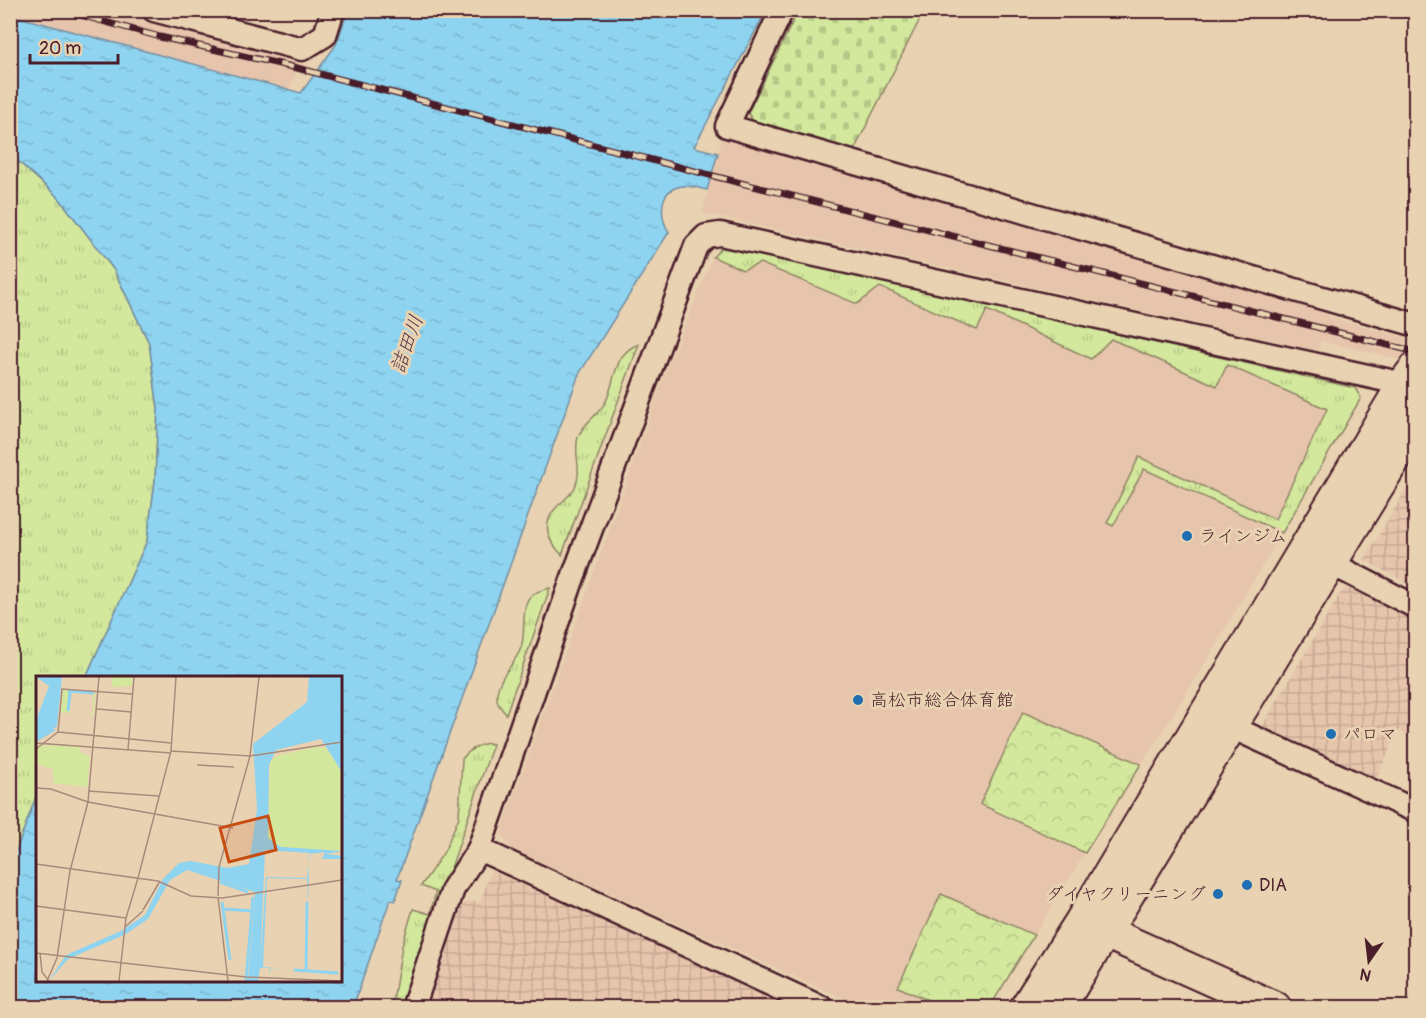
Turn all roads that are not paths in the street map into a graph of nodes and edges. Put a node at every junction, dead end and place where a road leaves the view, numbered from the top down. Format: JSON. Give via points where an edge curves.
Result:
{"nodes":[{"id":1,"x":154,"y":10,"type":"edge"},
{"id":2,"x":333,"y":10,"type":"edge"},
{"id":3,"x":782,"y":10,"type":"edge"},
{"id":4,"x":1416,"y":325,"type":"edge"},
{"id":5,"x":1410,"y":376,"type":"edge"},
{"id":6,"x":1416,"y":423,"type":"edge"},
{"id":7,"x":1330,"y":562,"type":"junction"},
{"id":8,"x":1416,"y":607,"type":"edge"},
{"id":9,"x":1229,"y":726,"type":"junction"},
{"id":10,"x":1416,"y":811,"type":"edge"},
{"id":11,"x":479,"y":849,"type":"junction"},
{"id":12,"x":1093,"y":927,"type":"junction"},
{"id":13,"x":413,"y":1008,"type":"edge"},
{"id":14,"x":822,"y":1008,"type":"edge"},
{"id":15,"x":1026,"y":1008,"type":"edge"},
{"id":16,"x":1058,"y":1008,"type":"edge"},
{"id":17,"x":1275,"y":1008,"type":"edge"}],
"edges":[{"from":1,"to":2,"type":"street","via":[[302,49],[325,34]]},
{"from":3,"to":4,"type":"street","via":[[727,126]]},
{"from":5,"to":11,"type":"street","via":[[720,234],[706,236],[696,246],[661,339]]},
{"from":5,"to":12,"type":"street"},
{"from":6,"to":7,"type":"street"},
{"from":7,"to":8,"type":"street"},
{"from":7,"to":9,"type":"street"},
{"from":9,"to":10,"type":"street"},
{"from":9,"to":12,"type":"street"},
{"from":11,"to":13,"type":"street","via":[[453,889]]},
{"from":11,"to":14,"type":"street"},
{"from":12,"to":15,"type":"street"},
{"from":12,"to":16,"type":"street"},
{"from":12,"to":17,"type":"street"}]}
